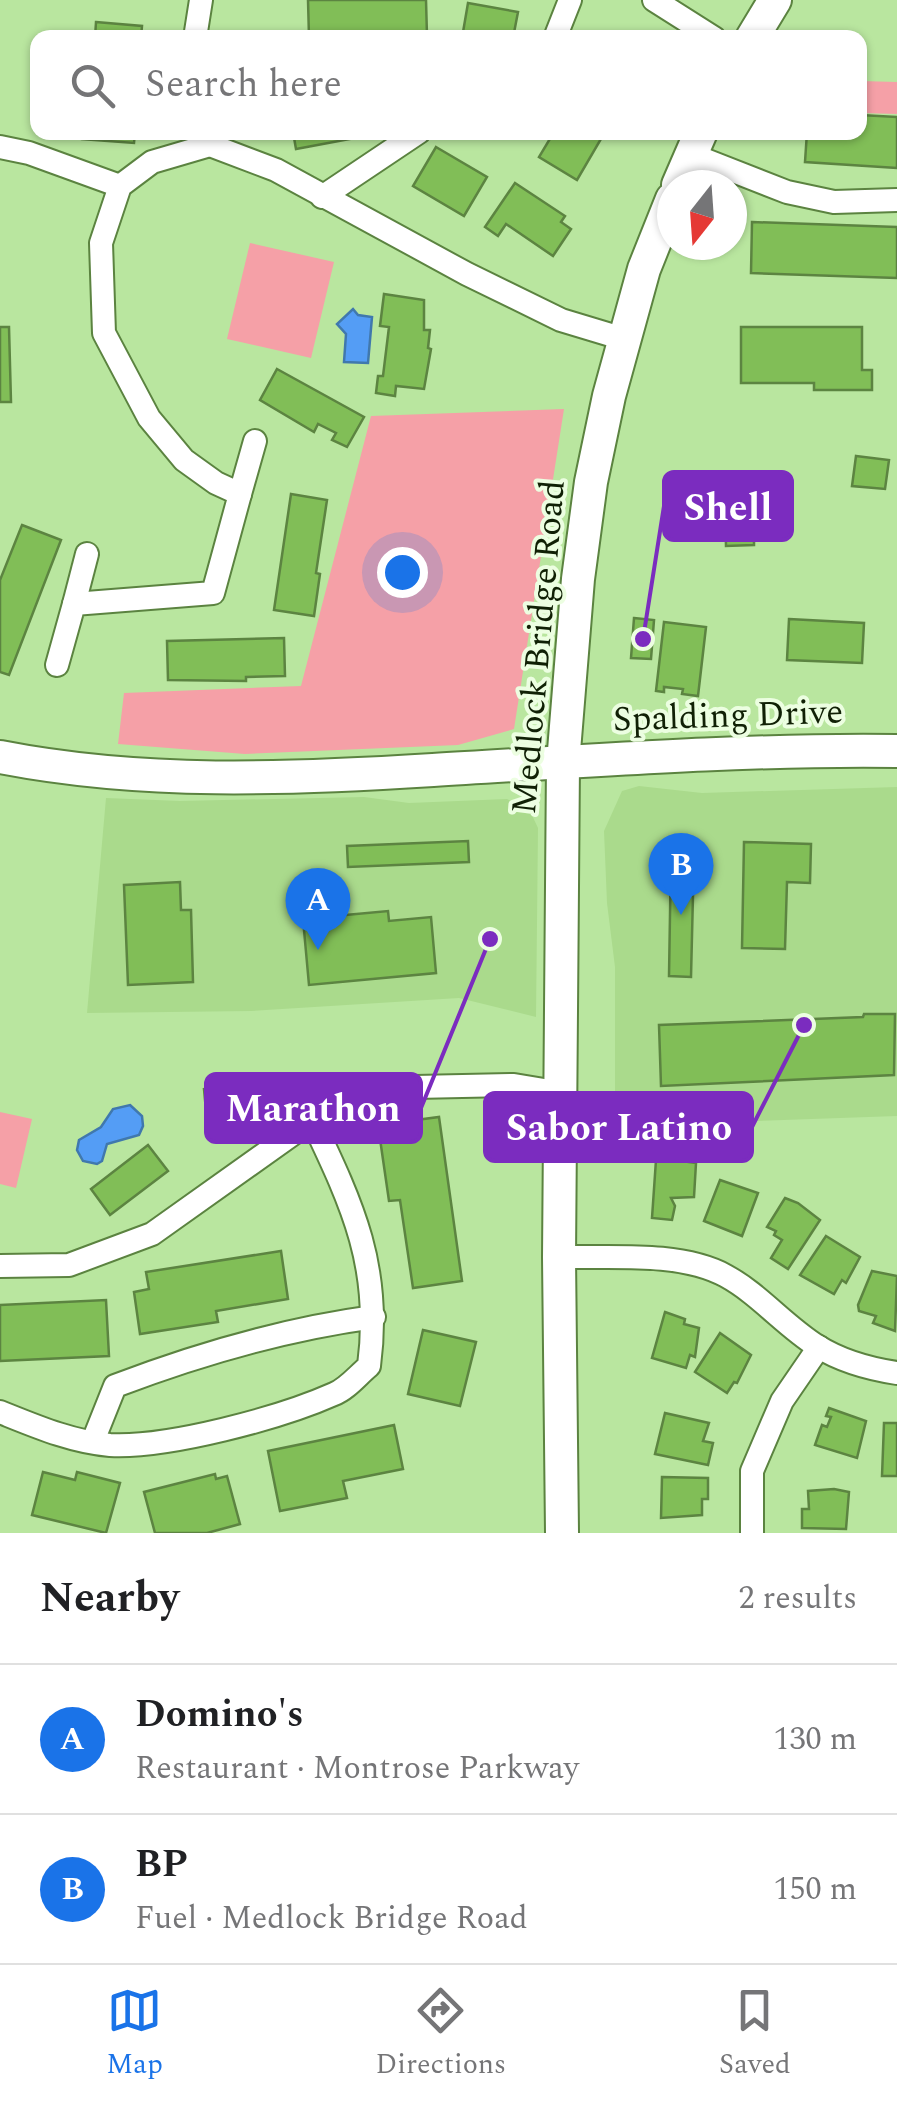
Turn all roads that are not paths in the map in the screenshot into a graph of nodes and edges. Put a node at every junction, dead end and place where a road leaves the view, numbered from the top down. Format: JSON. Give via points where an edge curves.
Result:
{"nodes":[{"id":1,"x":202,"y":0,"type":"edge"},
{"id":2,"x":570,"y":0,"type":"edge"},
{"id":3,"x":654,"y":0,"type":"edge"},
{"id":4,"x":774,"y":0,"type":"edge"},
{"id":5,"x":196,"y":30,"type":"edge"},
{"id":6,"x":558,"y":30,"type":"edge"},
{"id":7,"x":701,"y":30,"type":"edge"},
{"id":8,"x":757,"y":30,"type":"edge"},
{"id":9,"x":407,"y":140,"type":"edge"},
{"id":10,"x":180,"y":143,"type":"edge"},
{"id":11,"x":696,"y":143,"type":"edge"},
{"id":12,"x":0,"y":147,"type":"edge"},
{"id":13,"x":684,"y":170,"type":"edge"},
{"id":14,"x":120,"y":186,"type":"junction"},
{"id":15,"x":322,"y":196,"type":"junction"},
{"id":16,"x":897,"y":200,"type":"edge"},
{"id":17,"x":657,"y":237,"type":"edge"},
{"id":18,"x":624,"y":339,"type":"junction"},
{"id":19,"x":255,"y":441,"type":"dead end"},
{"id":20,"x":240,"y":494,"type":"junction"},
{"id":21,"x":87,"y":554,"type":"dead end"},
{"id":22,"x":74,"y":604,"type":"junction"},
{"id":23,"x":57,"y":665,"type":"dead end"},
{"id":24,"x":897,"y":751,"type":"edge"},
{"id":25,"x":0,"y":758,"type":"edge"},
{"id":26,"x":563,"y":763,"type":"junction"},
{"id":27,"x":562,"y":1093,"type":"junction"},
{"id":28,"x":312,"y":1120,"type":"junction"},
{"id":29,"x":559,"y":1257,"type":"junction"},
{"id":30,"x":0,"y":1266,"type":"edge"},
{"id":31,"x":374,"y":1317,"type":"junction"},
{"id":32,"x":819,"y":1347,"type":"junction"},
{"id":33,"x":897,"y":1374,"type":"edge"},
{"id":34,"x":0,"y":1412,"type":"edge"},
{"id":35,"x":93,"y":1442,"type":"junction"},
{"id":36,"x":562,"y":1533,"type":"edge"},
{"id":37,"x":752,"y":1533,"type":"edge"}],
"edges":[{"from":1,"to":5,"type":"street"},
{"from":2,"to":6,"type":"street"},
{"from":3,"to":7,"type":"street"},
{"from":4,"to":8,"type":"main road"},
{"from":9,"to":15,"type":"street"},
{"from":10,"to":14,"type":"street"},
{"from":10,"to":15,"type":"street","via":[[210,145]]},
{"from":11,"to":13,"type":"main road"},
{"from":11,"to":16,"type":"street","via":[[787,192],[834,202]]},
{"from":12,"to":14,"type":"street"},
{"from":14,"to":20,"type":"street","via":[[101,242],[104,333],[149,418],[184,460]]},
{"from":15,"to":18,"type":"street","via":[[561,320]]},
{"from":17,"to":18,"type":"main road","name":"Medlock Bridge Road"},
{"from":18,"to":26,"type":"main road","name":"Medlock Bridge Road","via":[[591,482]]},
{"from":19,"to":20,"type":"street"},
{"from":20,"to":22,"type":"street","via":[[213,592]]},
{"from":21,"to":22,"type":"street"},
{"from":22,"to":23,"type":"street"},
{"from":24,"to":26,"type":"main road","name":"Spalding Drive"},
{"from":25,"to":26,"type":"main road","name":"Spalding Drive","via":[[190,778]]},
{"from":26,"to":27,"type":"main road","name":"Medlock Bridge Road"},
{"from":27,"to":28,"type":"street","via":[[514,1085],[415,1086]]},
{"from":27,"to":29,"type":"main road","name":"Medlock Bridge Road"},
{"from":28,"to":30,"type":"street","via":[[152,1234],[69,1265]]},
{"from":28,"to":31,"type":"street","via":[[368,1256]]},
{"from":29,"to":32,"type":"street","via":[[650,1258],[706,1267]]},
{"from":29,"to":36,"type":"main road","name":"Medlock Bridge Road"},
{"from":31,"to":35,"type":"street","via":[[308,1326],[115,1386]]},
{"from":31,"to":35,"type":"street","via":[[369,1366],[338,1393],[173,1440]]},
{"from":32,"to":33,"type":"street"},
{"from":32,"to":37,"type":"street","via":[[782,1401],[752,1470]]},
{"from":34,"to":35,"type":"street"}]}
